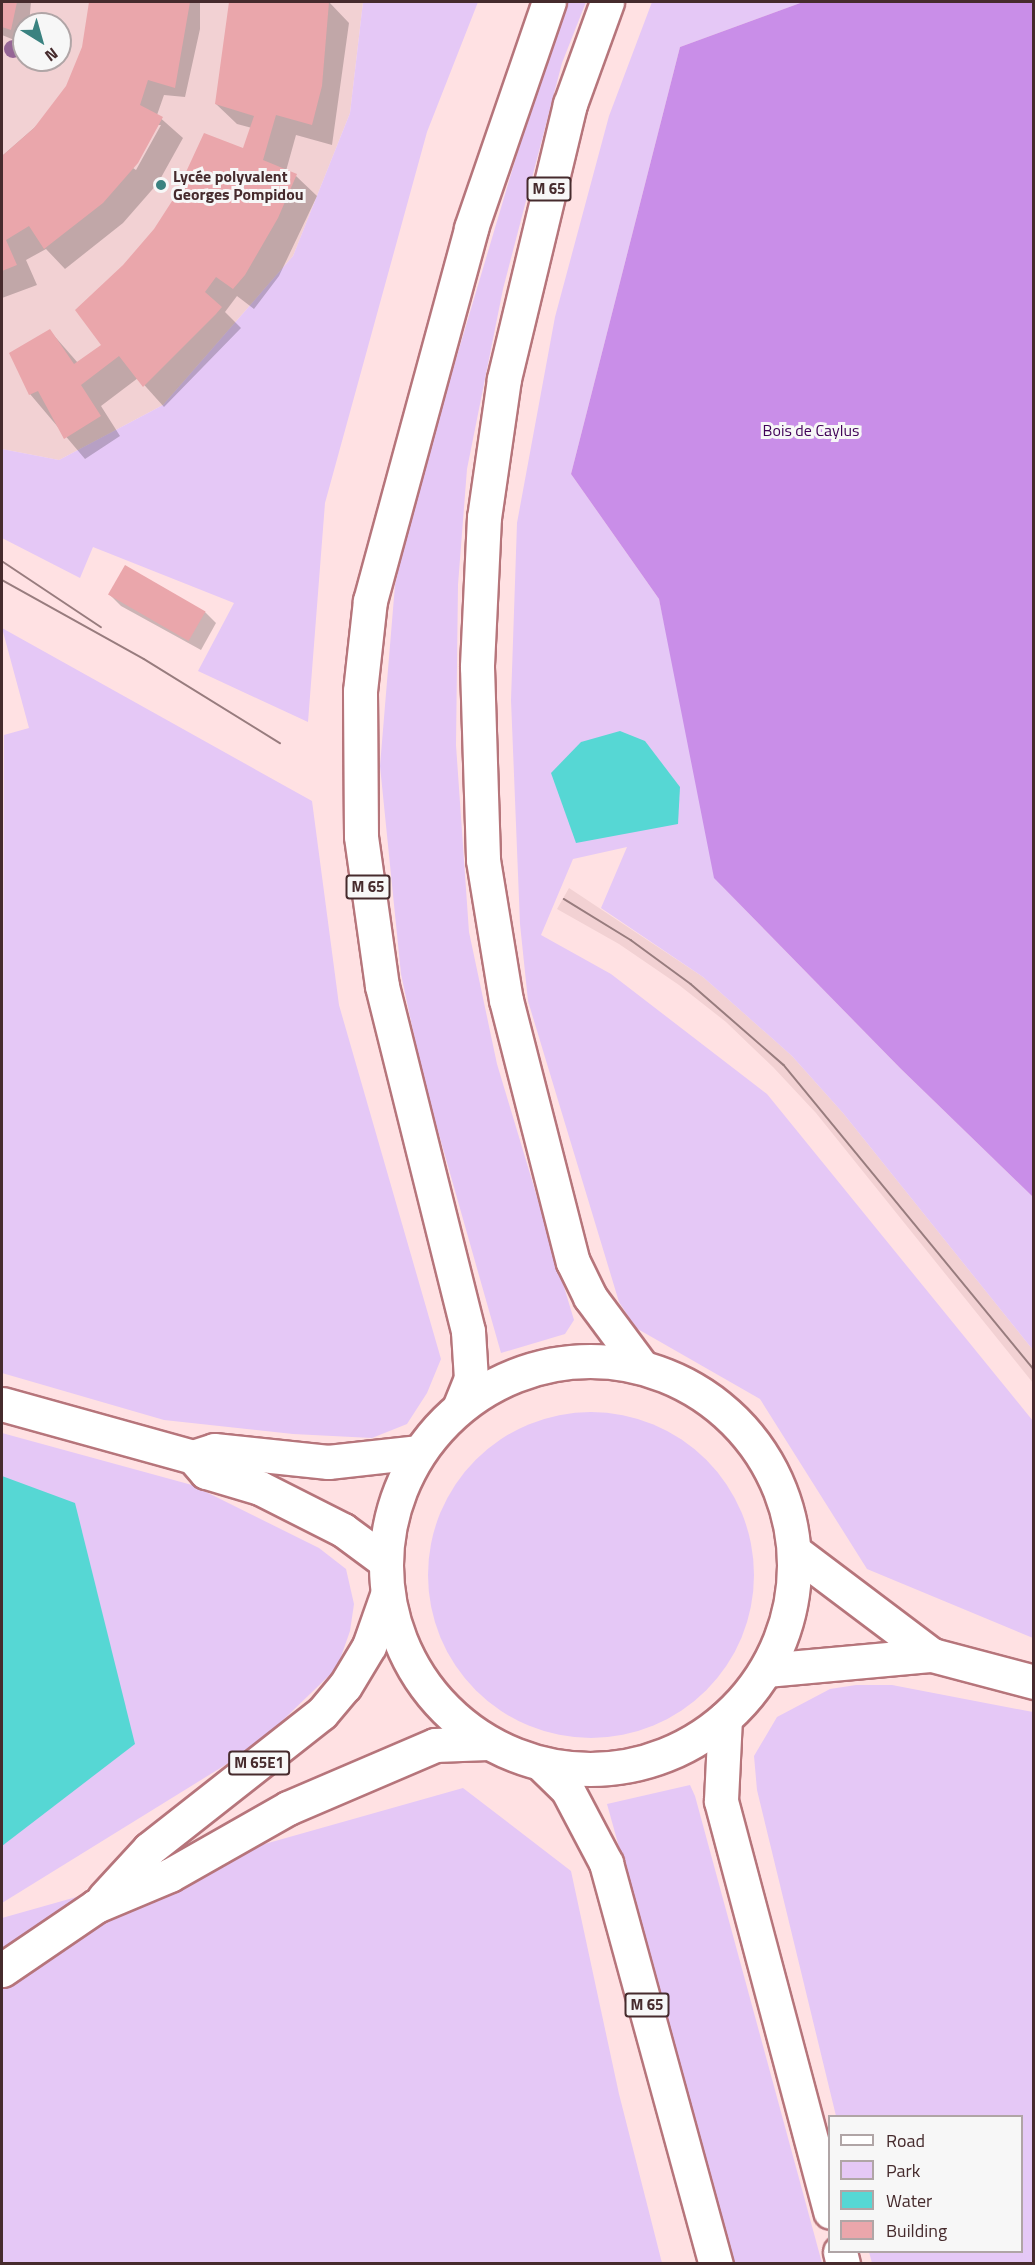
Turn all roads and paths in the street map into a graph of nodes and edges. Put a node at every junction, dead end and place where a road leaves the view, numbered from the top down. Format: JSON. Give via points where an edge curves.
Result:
{"nodes":[{"id":1,"x":549,"y":2,"type":"edge"},
{"id":2,"x":607,"y":2,"type":"edge"},
{"id":3,"x":642,"y":1367,"type":"junction"},
{"id":4,"x":2,"y":1404,"type":"edge"},
{"id":5,"x":459,"y":1408,"type":"junction"},
{"id":6,"x":419,"y":1452,"type":"junction"},
{"id":7,"x":193,"y":1458,"type":"junction"},
{"id":8,"x":794,"y":1551,"type":"junction"},
{"id":9,"x":385,"y":1561,"type":"junction"},
{"id":10,"x":387,"y":1595,"type":"junction"},
{"id":11,"x":932,"y":1655,"type":"junction"},
{"id":12,"x":766,"y":1670,"type":"junction"},
{"id":13,"x":1034,"y":1682,"type":"edge"},
{"id":14,"x":726,"y":1718,"type":"junction"},
{"id":15,"x":488,"y":1743,"type":"junction"},
{"id":16,"x":541,"y":1764,"type":"junction"},
{"id":17,"x":96,"y":1906,"type":"junction"},
{"id":18,"x":2,"y":1970,"type":"edge"},
{"id":19,"x":828,"y":2204,"type":"edge"},
{"id":20,"x":716,"y":2264,"type":"edge"}],
"edges":[{"from":1,"to":5,"type":"main road","number":"M 65","via":[[471,228],[370,601],[360,691],[361,836],[382,986],[468,1331],[471,1379]]},
{"from":2,"to":3,"type":"main road","number":"M 65","via":[[570,104],[504,379],[484,517],[477,667],[483,860],[506,1000],[573,1262],[590,1297]]},
{"from":3,"to":5,"type":"main road","via":[[593,1360],[545,1366],[499,1381]]},
{"from":3,"to":8,"type":"main road","via":[[700,1392],[748,1434],[781,1489]]},
{"from":4,"to":7,"type":"main road"},
{"from":5,"to":6,"type":"main road"},
{"from":6,"to":7,"type":"main road","via":[[328,1462],[214,1449]]},
{"from":6,"to":9,"type":"main road","via":[[389,1522]]},
{"from":7,"to":9,"type":"main road","via":[[206,1472],[260,1488],[343,1530]]},
{"from":8,"to":11,"type":"main road"},
{"from":8,"to":12,"type":"main road","via":[[783,1632]]},
{"from":9,"to":10,"type":"main road"},
{"from":10,"to":15,"type":"main road","via":[[399,1640],[420,1680],[450,1716]]},
{"from":10,"to":17,"type":"main road","number":"M 65E1","via":[[369,1646],[345,1686],[321,1713],[149,1849]]},
{"from":11,"to":12,"type":"main road"},
{"from":11,"to":13,"type":"main road"},
{"from":12,"to":14,"type":"main road"},
{"from":14,"to":16,"type":"main road","via":[[699,1738],[639,1764],[584,1769]]},
{"from":14,"to":19,"type":"main road","via":[[721,1802]]},
{"from":15,"to":16,"type":"main road"},
{"from":15,"to":17,"type":"main road","number":"M 65E1","via":[[435,1745],[380,1766],[288,1808],[170,1875]]},
{"from":16,"to":20,"type":"main road","number":"M 65","via":[[567,1789],[606,1863]]},
{"from":17,"to":18,"type":"main road","number":"M 65E1"}]}
